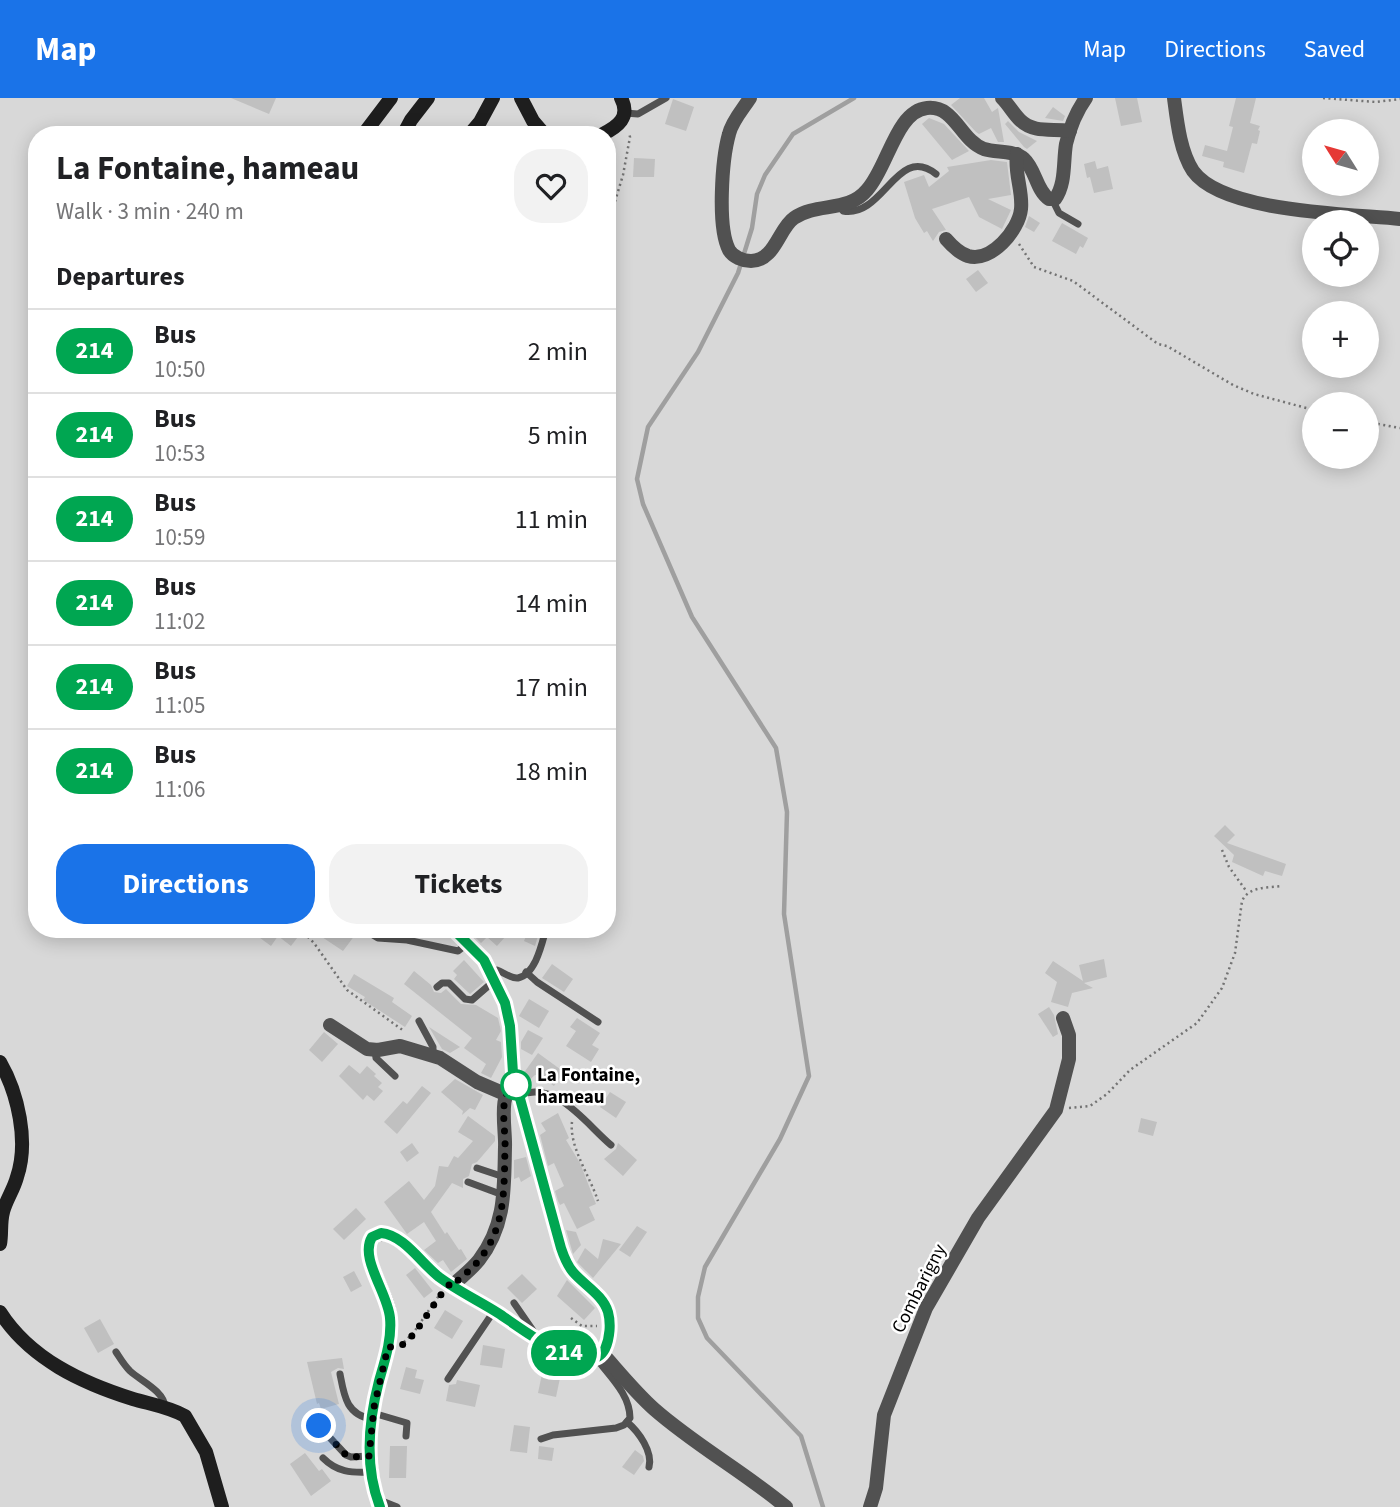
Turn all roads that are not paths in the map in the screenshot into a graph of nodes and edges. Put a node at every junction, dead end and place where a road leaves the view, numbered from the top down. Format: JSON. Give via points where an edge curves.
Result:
{"nodes":[{"id":1,"x":391,"y":98,"type":"edge"},
{"id":2,"x":428,"y":98,"type":"edge"},
{"id":3,"x":493,"y":98,"type":"edge"},
{"id":4,"x":521,"y":98,"type":"edge"},
{"id":5,"x":621,"y":98,"type":"edge"},
{"id":6,"x":666,"y":98,"type":"edge"},
{"id":7,"x":750,"y":98,"type":"edge"},
{"id":8,"x":1002,"y":98,"type":"edge"},
{"id":9,"x":1086,"y":98,"type":"edge"},
{"id":10,"x":1174,"y":98,"type":"edge"},
{"id":11,"x":624,"y":116,"type":"junction"},
{"id":12,"x":370,"y":126,"type":"edge"},
{"id":13,"x":408,"y":126,"type":"edge"},
{"id":14,"x":476,"y":126,"type":"edge"},
{"id":15,"x":537,"y":126,"type":"edge"},
{"id":16,"x":616,"y":126,"type":"edge"},
{"id":17,"x":1070,"y":131,"type":"junction"},
{"id":18,"x":1017,"y":154,"type":"junction"},
{"id":19,"x":936,"y":174,"type":"dead end"},
{"id":20,"x":1052,"y":200,"type":"junction"},
{"id":21,"x":839,"y":206,"type":"junction"},
{"id":22,"x":1400,"y":219,"type":"edge"},
{"id":23,"x":1078,"y":224,"type":"dead end"},
{"id":24,"x":946,"y":239,"type":"dead end"},
{"id":25,"x":378,"y":938,"type":"edge"},
{"id":26,"x":463,"y":938,"type":"edge"},
{"id":27,"x":543,"y":938,"type":"edge"},
{"id":28,"x":468,"y":943,"type":"junction"},
{"id":29,"x":526,"y":972,"type":"junction"},
{"id":30,"x":493,"y":976,"type":"junction"},
{"id":31,"x":437,"y":987,"type":"dead end"},
{"id":32,"x":1063,"y":1018,"type":"dead end"},
{"id":33,"x":419,"y":1021,"type":"dead end"},
{"id":34,"x":598,"y":1022,"type":"dead end"},
{"id":35,"x":330,"y":1025,"type":"dead end"},
{"id":36,"x":375,"y":1050,"type":"junction"},
{"id":37,"x":433,"y":1051,"type":"dead end"},
{"id":38,"x":0,"y":1062,"type":"edge"},
{"id":39,"x":395,"y":1076,"type":"dead end"},
{"id":40,"x":518,"y":1089,"type":"junction"},
{"id":41,"x":505,"y":1094,"type":"junction"},
{"id":42,"x":611,"y":1145,"type":"dead end"},
{"id":43,"x":477,"y":1168,"type":"dead end"},
{"id":44,"x":504,"y":1177,"type":"junction"},
{"id":45,"x":468,"y":1182,"type":"dead end"},
{"id":46,"x":503,"y":1195,"type":"junction"},
{"id":47,"x":0,"y":1244,"type":"edge"},
{"id":48,"x":451,"y":1285,"type":"junction"},
{"id":49,"x":514,"y":1304,"type":"dead end"},
{"id":50,"x":494,"y":1311,"type":"junction"},
{"id":51,"x":0,"y":1312,"type":"edge"},
{"id":52,"x":533,"y":1337,"type":"junction"},
{"id":53,"x":116,"y":1352,"type":"dead end"},
{"id":54,"x":599,"y":1356,"type":"junction"},
{"id":55,"x":340,"y":1374,"type":"dead end"},
{"id":56,"x":448,"y":1379,"type":"dead end"},
{"id":57,"x":165,"y":1409,"type":"junction"},
{"id":58,"x":372,"y":1416,"type":"junction"},
{"id":59,"x":627,"y":1422,"type":"junction"},
{"id":60,"x":319,"y":1426,"type":"dead end"},
{"id":61,"x":407,"y":1436,"type":"dead end"},
{"id":62,"x":541,"y":1439,"type":"dead end"},
{"id":63,"x":369,"y":1456,"type":"junction"},
{"id":64,"x":323,"y":1458,"type":"dead end"},
{"id":65,"x":649,"y":1467,"type":"dead end"},
{"id":66,"x":370,"y":1472,"type":"junction"},
{"id":67,"x":379,"y":1505,"type":"edge"},
{"id":68,"x":222,"y":1507,"type":"edge"},
{"id":69,"x":397,"y":1507,"type":"edge"},
{"id":70,"x":786,"y":1507,"type":"edge"},
{"id":71,"x":870,"y":1507,"type":"edge"}],
"edges":[{"from":1,"to":12,"type":"street"},
{"from":2,"to":13,"type":"street"},
{"from":3,"to":14,"type":"street"},
{"from":4,"to":15,"type":"street"},
{"from":5,"to":11,"type":"street"},
{"from":6,"to":11,"type":"lane","via":[[638,114]]},
{"from":7,"to":21,"type":"street","via":[[730,130],[723,171],[725,238],[731,253],[743,260],[759,260],[774,248],[793,219]]},
{"from":8,"to":17,"type":"street","via":[[1030,127]]},
{"from":9,"to":17,"type":"street"},
{"from":10,"to":22,"type":"street","via":[[1187,159],[1214,188],[1307,212]]},
{"from":11,"to":16,"type":"street"},
{"from":17,"to":20,"type":"street","via":[[1060,190]]},
{"from":18,"to":20,"type":"street","via":[[1028,164],[1043,194]]},
{"from":18,"to":21,"type":"street","via":[[976,145],[947,112],[920,109],[908,115],[868,190]]},
{"from":18,"to":24,"type":"street","via":[[1021,208],[1008,236],[975,257]]},
{"from":19,"to":21,"type":"lane","via":[[926,167],[908,168],[863,209],[845,212]]},
{"from":20,"to":23,"type":"lane","via":[[1059,213]]},
{"from":25,"to":28,"type":"lane","via":[[458,951]]},
{"from":26,"to":28,"type":"street"},
{"from":27,"to":29,"type":"lane"},
{"from":28,"to":30,"type":"street"},
{"from":29,"to":30,"type":"lane","via":[[519,978],[497,970]]},
{"from":29,"to":34,"type":"lane"},
{"from":30,"to":31,"type":"lane","via":[[471,1000],[449,983]]},
{"from":30,"to":40,"type":"street","via":[[508,1014]]},
{"from":32,"to":71,"type":"street","name":"Combarigny","via":[[1069,1059],[1056,1110],[978,1218],[926,1308],[884,1415]]},
{"from":33,"to":37,"type":"lane"},
{"from":35,"to":36,"type":"street"},
{"from":36,"to":39,"type":"lane","via":[[376,1058]]},
{"from":36,"to":41,"type":"street","via":[[400,1046],[439,1058]]},
{"from":38,"to":47,"type":"street","via":[[14,1088],[21,1149],[18,1176],[3,1212]]},
{"from":40,"to":41,"type":"street","via":[[508,1087]]},
{"from":40,"to":42,"type":"lane","via":[[548,1093]]},
{"from":40,"to":54,"type":"street","via":[[565,1260],[606,1306],[609,1328]]},
{"from":41,"to":44,"type":"street"},
{"from":43,"to":44,"type":"lane"},
{"from":44,"to":46,"type":"street"},
{"from":45,"to":46,"type":"lane"},
{"from":46,"to":48,"type":"street","via":[[500,1223],[491,1242]]},
{"from":48,"to":50,"type":"street"},
{"from":48,"to":58,"type":"street","via":[[396,1238],[381,1233],[372,1237],[370,1260],[390,1317]]},
{"from":49,"to":52,"type":"lane"},
{"from":50,"to":52,"type":"street"},
{"from":50,"to":56,"type":"lane"},
{"from":51,"to":57,"type":"street","via":[[62,1370]]},
{"from":52,"to":54,"type":"street","via":[[573,1357]]},
{"from":53,"to":57,"type":"lane","via":[[132,1373],[161,1396]]},
{"from":54,"to":59,"type":"lane","via":[[627,1402]]},
{"from":54,"to":70,"type":"street","via":[[654,1409]]},
{"from":55,"to":58,"type":"lane","via":[[347,1405],[357,1415]]},
{"from":57,"to":68,"type":"street","via":[[181,1414],[191,1424],[211,1464]]},
{"from":58,"to":61,"type":"lane","via":[[407,1423]]},
{"from":58,"to":63,"type":"street"},
{"from":59,"to":62,"type":"lane","via":[[615,1428]]},
{"from":59,"to":65,"type":"lane","via":[[649,1454]]},
{"from":60,"to":63,"type":"lane","via":[[346,1455]]},
{"from":63,"to":66,"type":"street"},
{"from":64,"to":66,"type":"lane","via":[[335,1469]]},
{"from":66,"to":67,"type":"street"},
{"from":67,"to":69,"type":"lane","via":[[382,1501]]}]}
